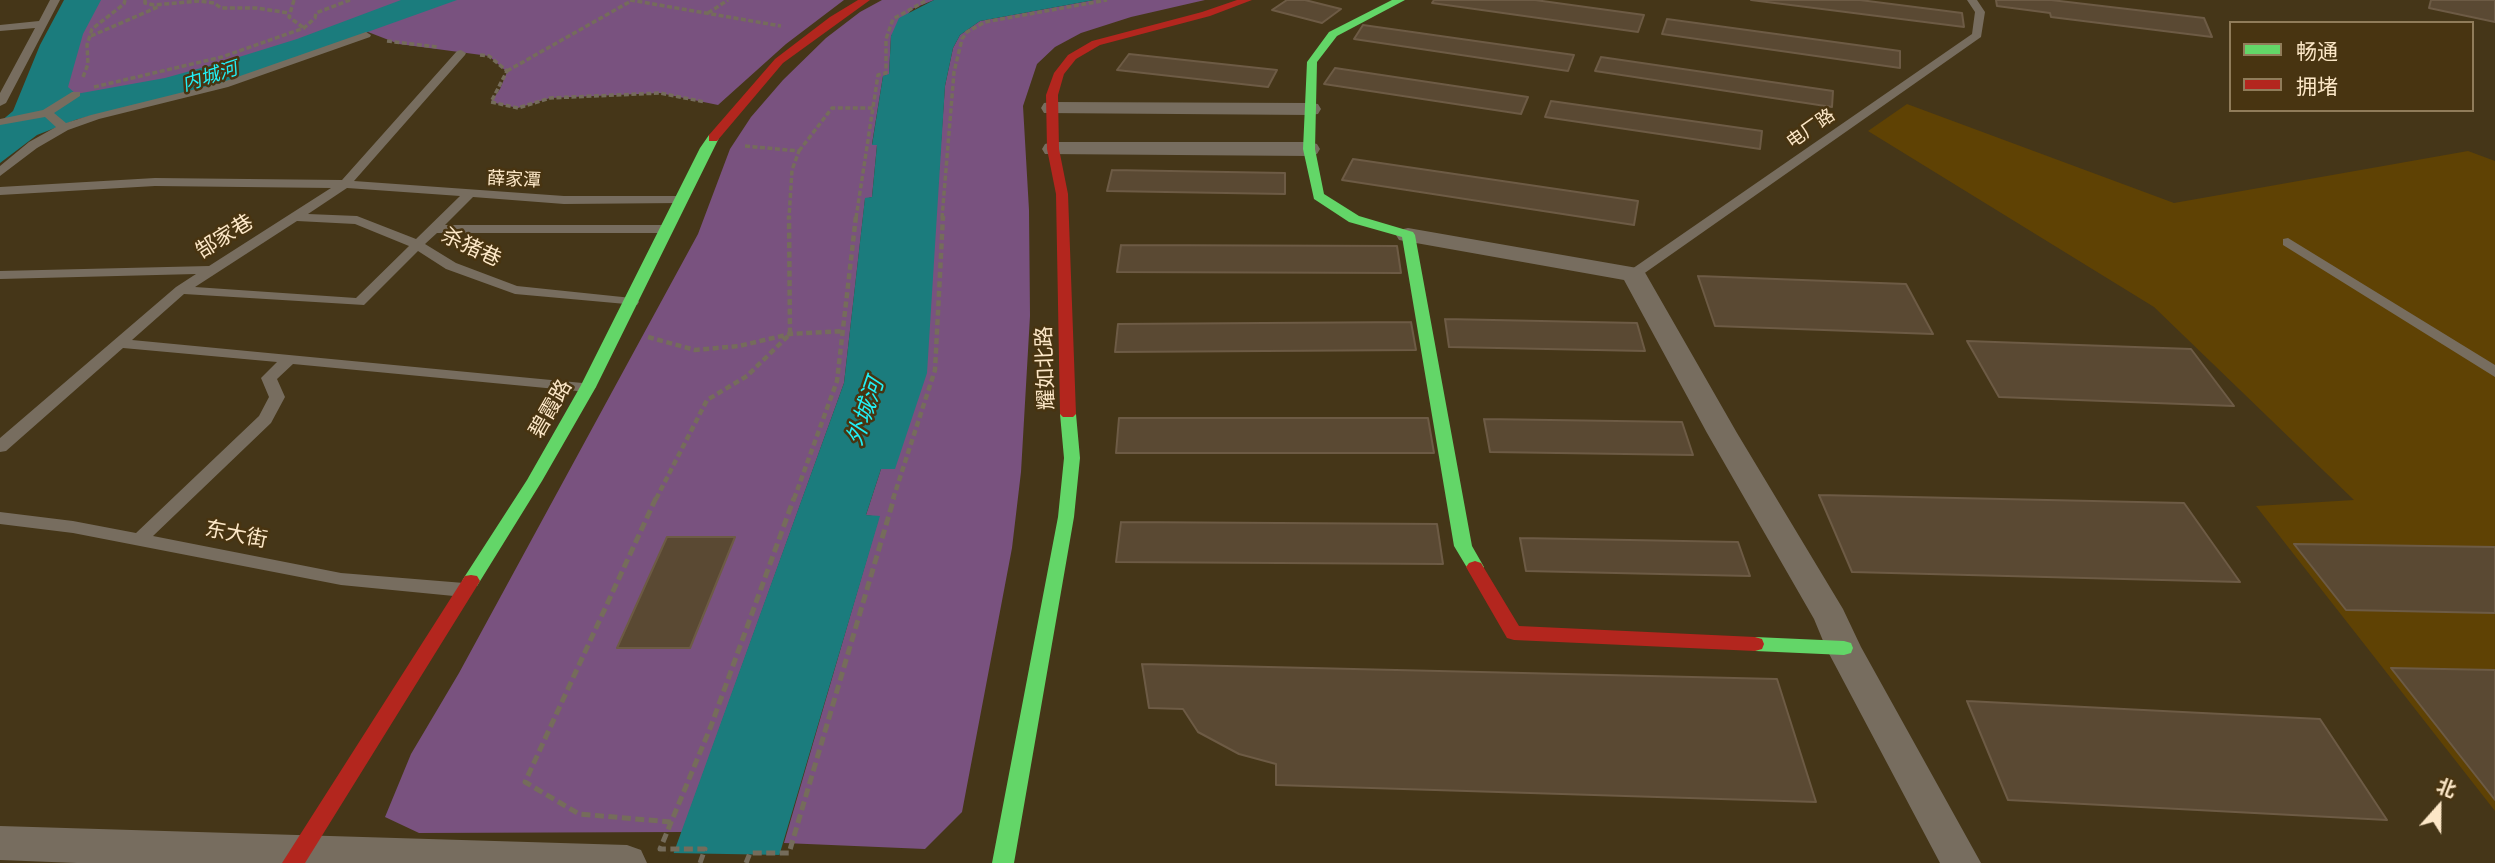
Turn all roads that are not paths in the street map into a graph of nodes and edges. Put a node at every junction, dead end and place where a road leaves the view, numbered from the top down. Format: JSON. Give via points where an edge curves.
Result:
{"nodes":[{"id":1,"x":55,"y":0,"type":"edge"},
{"id":2,"x":865,"y":0,"type":"edge"},
{"id":3,"x":1247,"y":0,"type":"edge"},
{"id":4,"x":1400,"y":0,"type":"edge"},
{"id":5,"x":1972,"y":0,"type":"edge"},
{"id":6,"x":40,"y":24,"type":"junction"},
{"id":7,"x":0,"y":28,"type":"edge"},
{"id":8,"x":366,"y":35,"type":"road end"},
{"id":9,"x":461,"y":53,"type":"road end"},
{"id":10,"x":76,"y":94,"type":"dead end"},
{"id":11,"x":0,"y":103,"type":"edge"},
{"id":12,"x":1052,"y":108,"type":"junction"},
{"id":13,"x":1310,"y":109,"type":"junction"},
{"id":14,"x":47,"y":113,"type":"junction"},
{"id":15,"x":0,"y":122,"type":"edge"},
{"id":16,"x":65,"y":128,"type":"junction"},
{"id":17,"x":1053,"y":149,"type":"junction"},
{"id":18,"x":1309,"y":149,"type":"junction"},
{"id":19,"x":0,"y":172,"type":"edge"},
{"id":20,"x":345,"y":184,"type":"junction"},
{"id":21,"x":0,"y":191,"type":"edge"},
{"id":22,"x":468,"y":195,"type":"junction"},
{"id":23,"x":681,"y":199,"type":"junction"},
{"id":24,"x":296,"y":218,"type":"junction"},
{"id":25,"x":436,"y":229,"type":"junction"},
{"id":26,"x":666,"y":229,"type":"junction"},
{"id":27,"x":1408,"y":235,"type":"junction"},
{"id":28,"x":2288,"y":242,"type":"dead end"},
{"id":29,"x":419,"y":246,"type":"junction"},
{"id":30,"x":210,"y":270,"type":"junction"},
{"id":31,"x":1634,"y":274,"type":"junction"},
{"id":32,"x":0,"y":275,"type":"edge"},
{"id":33,"x":181,"y":290,"type":"junction"},
{"id":34,"x":632,"y":302,"type":"junction"},
{"id":35,"x":121,"y":343,"type":"junction"},
{"id":36,"x":288,"y":360,"type":"junction"},
{"id":37,"x":2495,"y":372,"type":"edge"},
{"id":38,"x":588,"y":387,"type":"junction"},
{"id":39,"x":0,"y":447,"type":"edge"},
{"id":40,"x":0,"y":518,"type":"edge"},
{"id":41,"x":140,"y":539,"type":"junction"},
{"id":42,"x":465,"y":590,"type":"junction"},
{"id":43,"x":1844,"y":648,"type":"junction"},
{"id":44,"x":0,"y":843,"type":"edge"},
{"id":45,"x":644,"y":856,"type":"edge"},
{"id":46,"x":297,"y":858,"type":"edge"},
{"id":47,"x":567,"y":862,"type":"edge"},
{"id":48,"x":1003,"y":863,"type":"edge"},
{"id":49,"x":1961,"y":863,"type":"edge"}],
"edges":[{"from":1,"to":6,"type":"lane"},
{"from":2,"to":23,"type":"street","name":"碧霞路","via":[[779,61],[710,143]]},
{"from":3,"to":12,"type":"street","name":"耀如北路","via":[[1097,43],[1072,57],[1059,73]]},
{"from":4,"to":13,"type":"street","via":[[1334,34],[1312,62]]},
{"from":5,"to":31,"type":"lane","name":"电厂路","via":[[1980,12],[1977,35]]},
{"from":6,"to":7,"type":"lane"},
{"from":6,"to":11,"type":"lane"},
{"from":8,"to":16,"type":"lane","via":[[224,85]]},
{"from":9,"to":20,"type":"lane","name":"郜家巷"},
{"from":10,"to":14,"type":"lane"},
{"from":12,"to":13,"type":"street"},
{"from":12,"to":17,"type":"street","name":"耀如北路"},
{"from":13,"to":18,"type":"street"},
{"from":14,"to":15,"type":"lane"},
{"from":14,"to":16,"type":"lane"},
{"from":16,"to":19,"type":"lane","via":[[33,145]]},
{"from":17,"to":18,"type":"street"},
{"from":17,"to":48,"type":"street","name":"耀如北路","via":[[1062,194],[1072,458],[1066,517]]},
{"from":18,"to":27,"type":"street","via":[[1318,196],[1354,219]]},
{"from":20,"to":21,"type":"lane","name":"薛家潭","via":[[155,182]]},
{"from":20,"to":22,"type":"lane","name":"薛家潭"},
{"from":20,"to":24,"type":"lane","name":"郜家巷"},
{"from":22,"to":23,"type":"lane","name":"薛家潭"},
{"from":22,"to":25,"type":"lane"},
{"from":23,"to":26,"type":"street","name":"碧霞路"},
{"from":24,"to":29,"type":"lane","name":"杀猪巷","via":[[357,220]]},
{"from":24,"to":30,"type":"lane","name":"郜家巷"},
{"from":25,"to":26,"type":"lane"},
{"from":25,"to":29,"type":"lane"},
{"from":26,"to":34,"type":"street","name":"碧霞路"},
{"from":27,"to":31,"type":"street"},
{"from":27,"to":43,"type":"street","via":[[1463,546],[1514,633]]},
{"from":28,"to":37,"type":"lane"},
{"from":29,"to":33,"type":"lane","via":[[359,302]]},
{"from":29,"to":34,"type":"lane","name":"杀猪巷","via":[[451,266],[515,290]]},
{"from":30,"to":32,"type":"lane"},
{"from":30,"to":33,"type":"lane","name":"郜家巷"},
{"from":31,"to":43,"type":"street"},
{"from":33,"to":35,"type":"lane","name":"郜家巷"},
{"from":34,"to":38,"type":"street","name":"碧霞路"},
{"from":35,"to":36,"type":"lane"},
{"from":35,"to":39,"type":"lane","name":"郜家巷"},
{"from":36,"to":38,"type":"lane"},
{"from":36,"to":41,"type":"lane","via":[[269,379],[277,397],[265,419]]},
{"from":38,"to":42,"type":"street","name":"碧霞路"},
{"from":40,"to":41,"type":"lane","name":"东大街"},
{"from":41,"to":42,"type":"lane","name":"东大街","via":[[341,579]]},
{"from":42,"to":46,"type":"street","name":"碧霞路"},
{"from":43,"to":49,"type":"street"},
{"from":44,"to":46,"type":"street"},
{"from":45,"to":47,"type":"street"},
{"from":46,"to":47,"type":"street"}]}
